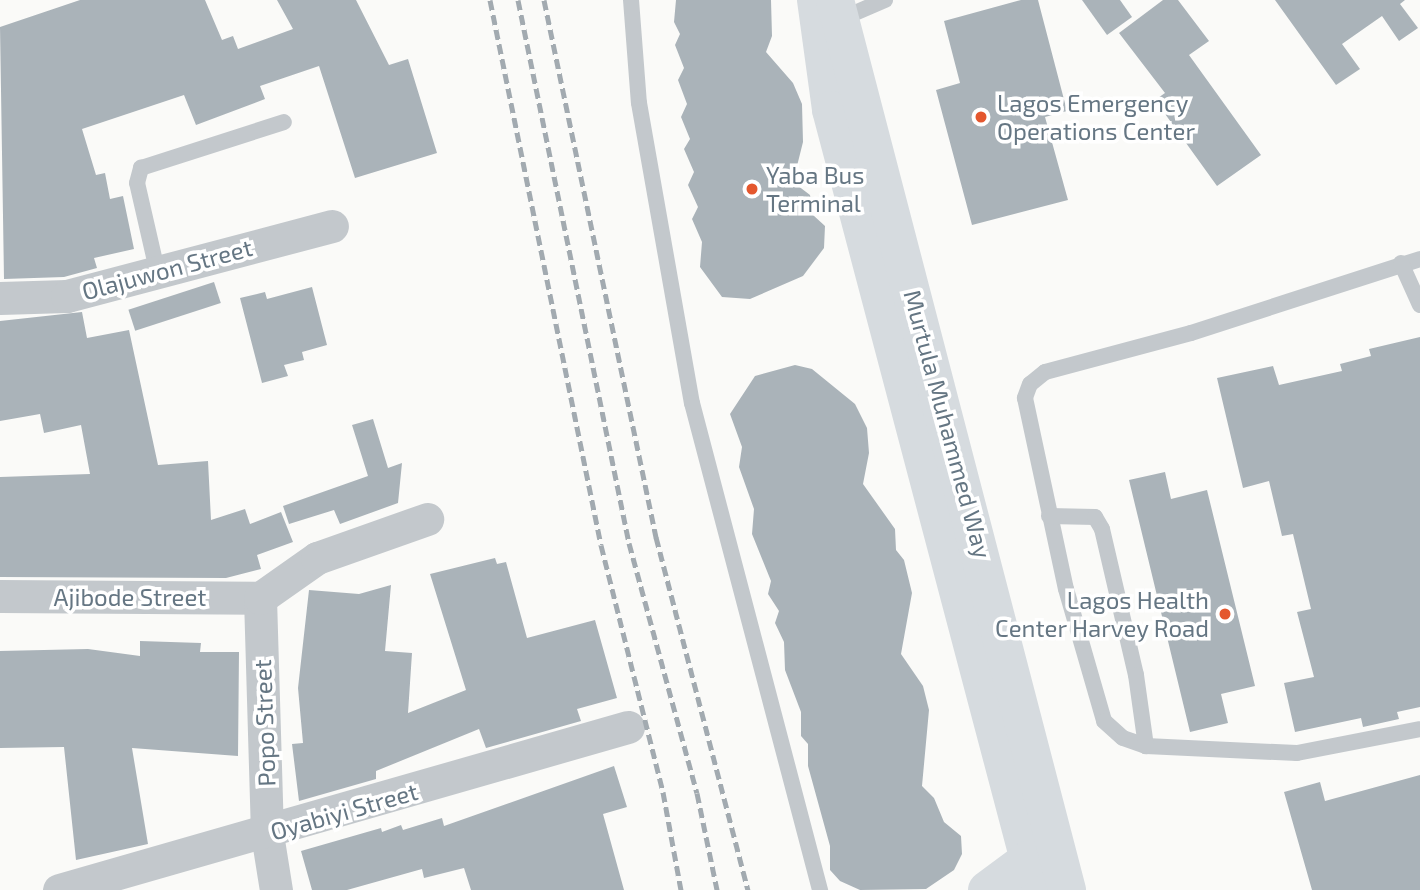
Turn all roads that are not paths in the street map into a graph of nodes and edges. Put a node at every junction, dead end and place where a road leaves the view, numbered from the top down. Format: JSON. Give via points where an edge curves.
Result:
{"nodes":[{"id":1,"x":631,"y":0,"type":"edge"},
{"id":2,"x":885,"y":0,"type":"edge"},
{"id":3,"x":830,"y":6,"type":"edge"},
{"id":4,"x":284,"y":122,"type":"dead end"},
{"id":5,"x":332,"y":226,"type":"dead end"},
{"id":6,"x":1420,"y":259,"type":"edge"},
{"id":7,"x":1401,"y":263,"type":"junction"},
{"id":8,"x":157,"y":270,"type":"junction"},
{"id":9,"x":0,"y":298,"type":"edge"},
{"id":10,"x":1420,"y":305,"type":"edge"},
{"id":11,"x":1049,"y":516,"type":"junction"},
{"id":12,"x":426,"y":519,"type":"dead end"},
{"id":13,"x":0,"y":596,"type":"edge"},
{"id":14,"x":260,"y":598,"type":"junction"},
{"id":15,"x":628,"y":727,"type":"dead end"},
{"id":16,"x":1420,"y":729,"type":"edge"},
{"id":17,"x":1146,"y":746,"type":"junction"},
{"id":18,"x":267,"y":834,"type":"junction"},
{"id":19,"x":1033,"y":874,"type":"edge"},
{"id":20,"x":58,"y":890,"type":"edge"},
{"id":21,"x":276,"y":890,"type":"edge"},
{"id":22,"x":820,"y":890,"type":"edge"},
{"id":23,"x":987,"y":890,"type":"edge"},
{"id":24,"x":1067,"y":890,"type":"edge"}],
"edges":[{"from":1,"to":22,"type":"lane","via":[[639,103],[692,403]]},
{"from":2,"to":3,"type":"lane"},
{"from":3,"to":19,"type":"main road","via":[[831,110]]},
{"from":3,"to":24,"type":"main road","name":"Murtula Muhammed Way"},
{"from":4,"to":8,"type":"lane","via":[[141,168],[137,183]]},
{"from":5,"to":8,"type":"street","name":"Olajuwon Street"},
{"from":6,"to":7,"type":"lane"},
{"from":7,"to":10,"type":"lane"},
{"from":7,"to":11,"type":"lane","via":[[1204,329],[1045,372],[1030,384],[1025,398]]},
{"from":8,"to":9,"type":"street","name":"Olajuwon Street","via":[[67,296]]},
{"from":11,"to":17,"type":"lane","via":[[1104,721],[1124,738]]},
{"from":11,"to":17,"type":"lane","via":[[1095,517],[1102,530],[1136,675]]},
{"from":12,"to":14,"type":"street","via":[[317,558]]},
{"from":13,"to":14,"type":"street","name":"Ajibode Street"},
{"from":14,"to":18,"type":"street","name":"Popo Street"},
{"from":15,"to":18,"type":"street","name":"Oyabiyi Street"},
{"from":16,"to":17,"type":"lane","via":[[1297,753]]},
{"from":18,"to":20,"type":"street","name":"Oyabiyi Street"},
{"from":18,"to":21,"type":"street","name":"Popo Street"},
{"from":19,"to":23,"type":"main road"}]}
